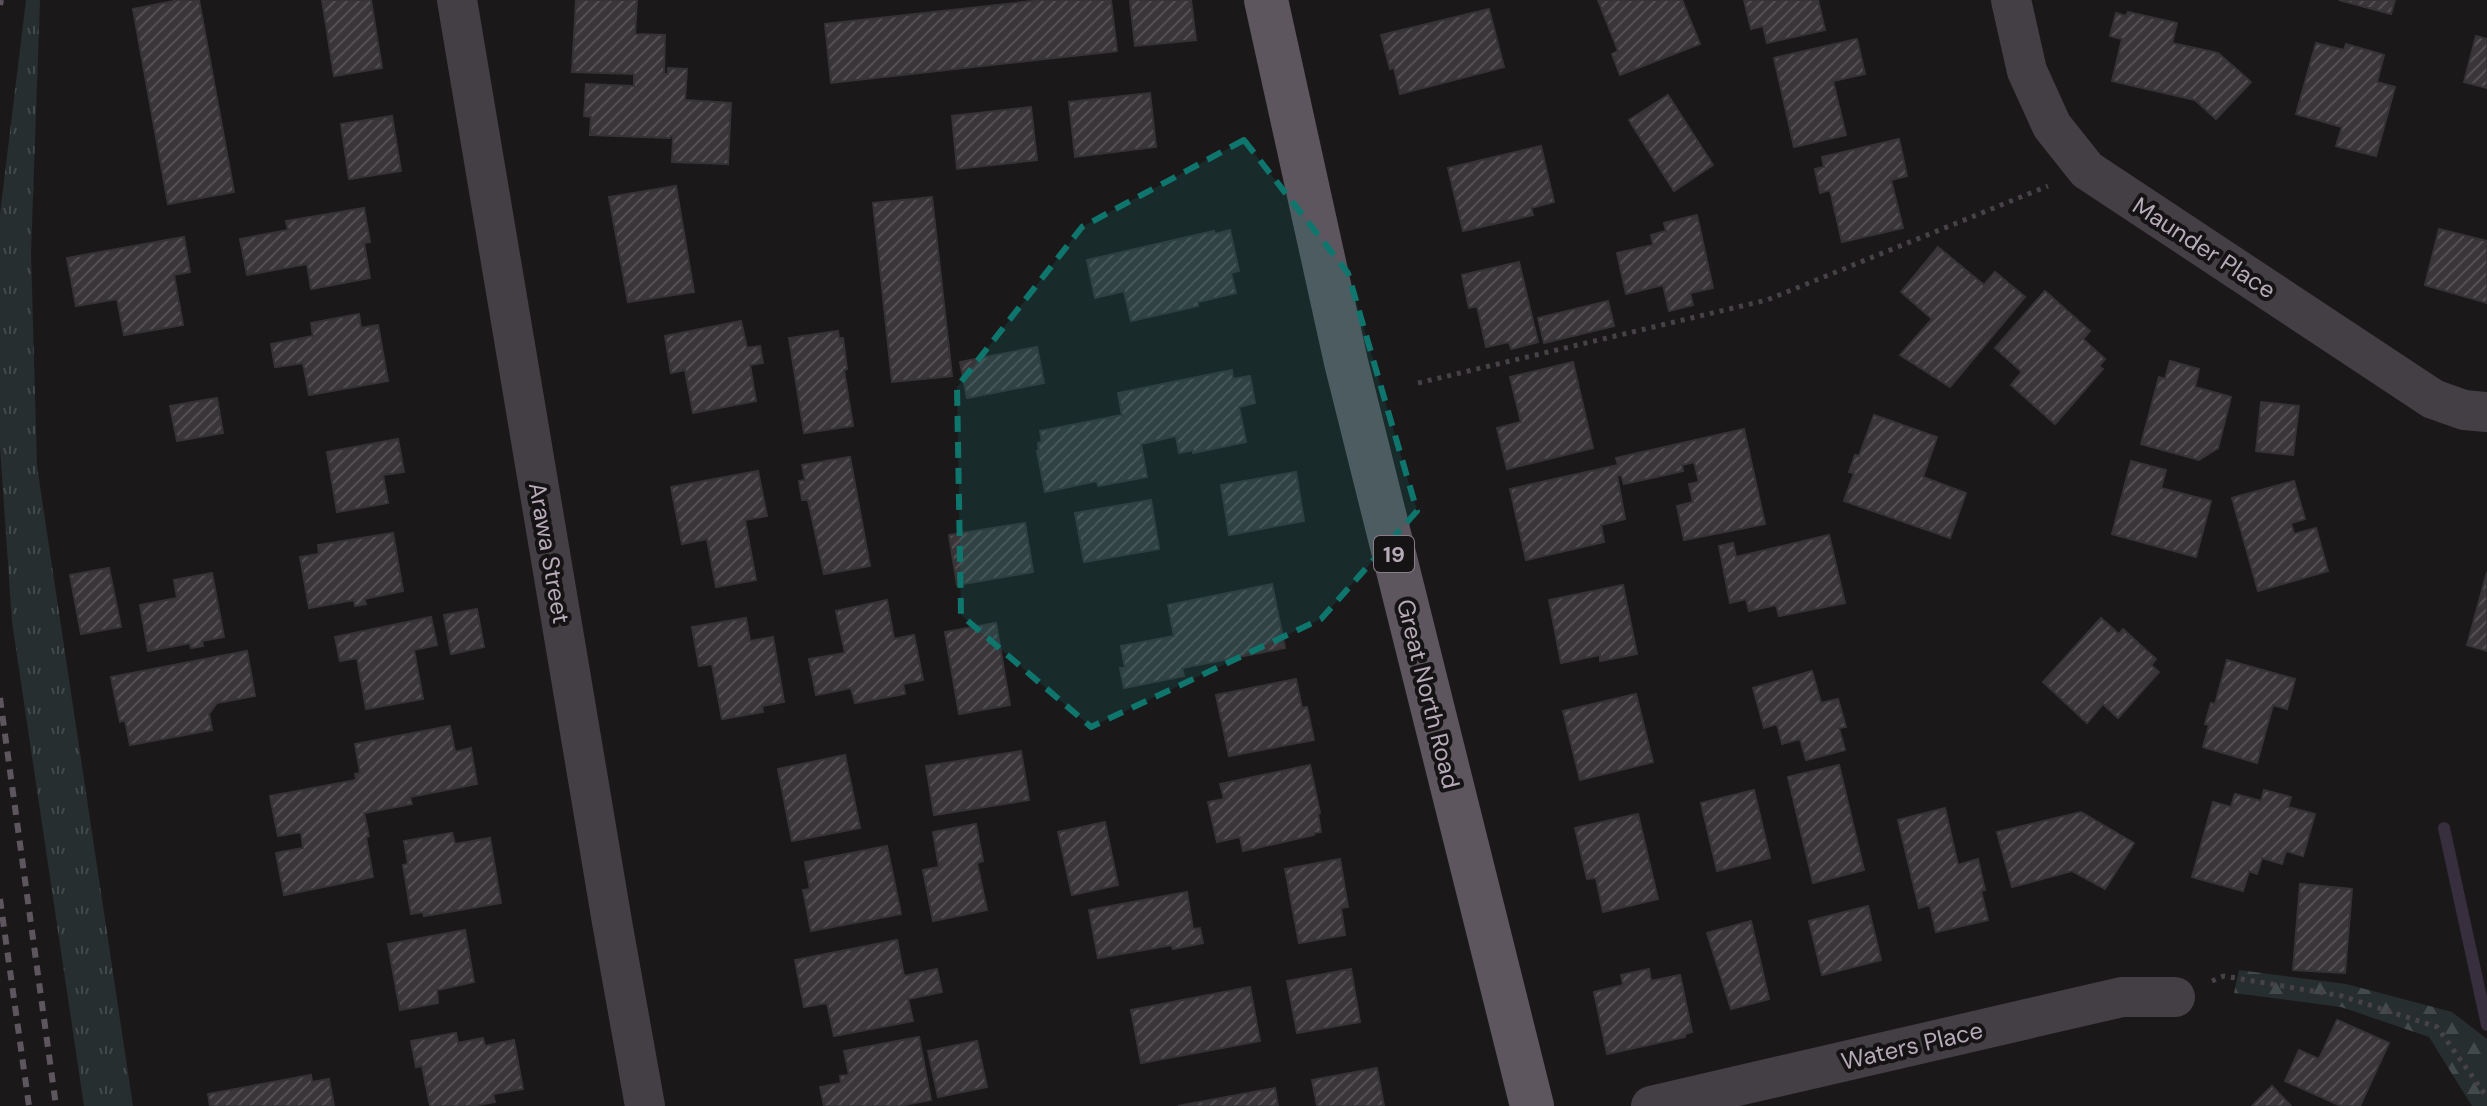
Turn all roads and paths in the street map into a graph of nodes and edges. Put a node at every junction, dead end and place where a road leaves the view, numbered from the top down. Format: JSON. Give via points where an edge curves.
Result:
{"nodes":[{"id":1,"x":457,"y":0,"type":"edge"},
{"id":2,"x":1266,"y":0,"type":"edge"},
{"id":3,"x":2011,"y":0,"type":"edge"},
{"id":4,"x":2053,"y":184,"type":"dead end"},
{"id":5,"x":1418,"y":383,"type":"dead end"},
{"id":6,"x":2487,"y":412,"type":"edge"},
{"id":7,"x":2212,"y":981,"type":"dead end"},
{"id":8,"x":2175,"y":997,"type":"dead end"},
{"id":9,"x":2487,"y":1097,"type":"edge"},
{"id":10,"x":645,"y":1106,"type":"edge"},
{"id":11,"x":1532,"y":1106,"type":"edge"},
{"id":12,"x":1651,"y":1106,"type":"edge"}],
"edges":[{"from":1,"to":10,"type":"street","name":"Arawa Street"},
{"from":2,"to":11,"type":"main road","name":"Great North Road","number":"19","via":[[1346,362]]},
{"from":3,"to":6,"type":"street","name":"Maunder Place","via":[[2027,71],[2052,126],[2087,170],[2433,399]]},
{"from":4,"to":5,"type":"path","via":[[1767,300]]},
{"from":7,"to":9,"type":"path","via":[[2224,976],[2342,996],[2437,1027]]},
{"from":8,"to":12,"type":"street","name":"Waters Place","via":[[2122,997]]}]}
